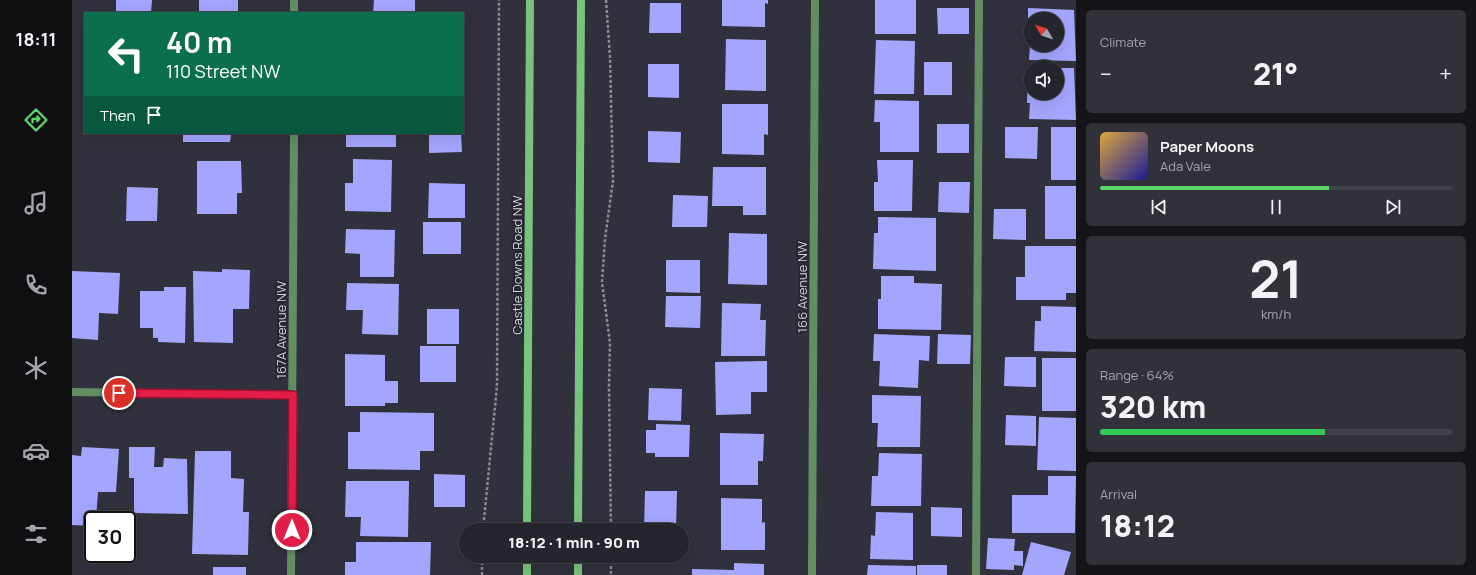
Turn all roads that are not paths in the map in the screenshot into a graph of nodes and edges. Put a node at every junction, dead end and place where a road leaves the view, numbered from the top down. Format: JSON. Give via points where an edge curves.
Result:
{"nodes":[{"id":1,"x":294,"y":0,"type":"edge"},
{"id":2,"x":530,"y":0,"type":"edge"},
{"id":3,"x":581,"y":0,"type":"edge"},
{"id":4,"x":815,"y":0,"type":"edge"},
{"id":5,"x":979,"y":0,"type":"edge"},
{"id":6,"x":294,"y":12,"type":"edge"},
{"id":7,"x":294,"y":134,"type":"edge"},
{"id":8,"x":72,"y":392,"type":"edge"},
{"id":9,"x":293,"y":395,"type":"junction"},
{"id":10,"x":527,"y":523,"type":"edge"},
{"id":11,"x":578,"y":523,"type":"edge"},
{"id":12,"x":527,"y":563,"type":"edge"},
{"id":13,"x":578,"y":563,"type":"edge"},
{"id":14,"x":291,"y":575,"type":"edge"},
{"id":15,"x":527,"y":575,"type":"edge"},
{"id":16,"x":578,"y":575,"type":"edge"},
{"id":17,"x":812,"y":575,"type":"edge"},
{"id":18,"x":976,"y":575,"type":"edge"}],
"edges":[{"from":1,"to":6,"type":"street"},
{"from":2,"to":10,"type":"main road","name":"Castle Downs Road NW"},
{"from":3,"to":11,"type":"main road"},
{"from":4,"to":17,"type":"street","name":"166 Avenue NW"},
{"from":5,"to":18,"type":"street"},
{"from":7,"to":9,"type":"street","name":"167A Avenue NW"},
{"from":8,"to":9,"type":"street"},
{"from":9,"to":14,"type":"street","name":"167A Avenue NW"},
{"from":12,"to":15,"type":"main road"},
{"from":13,"to":16,"type":"main road"}]}
